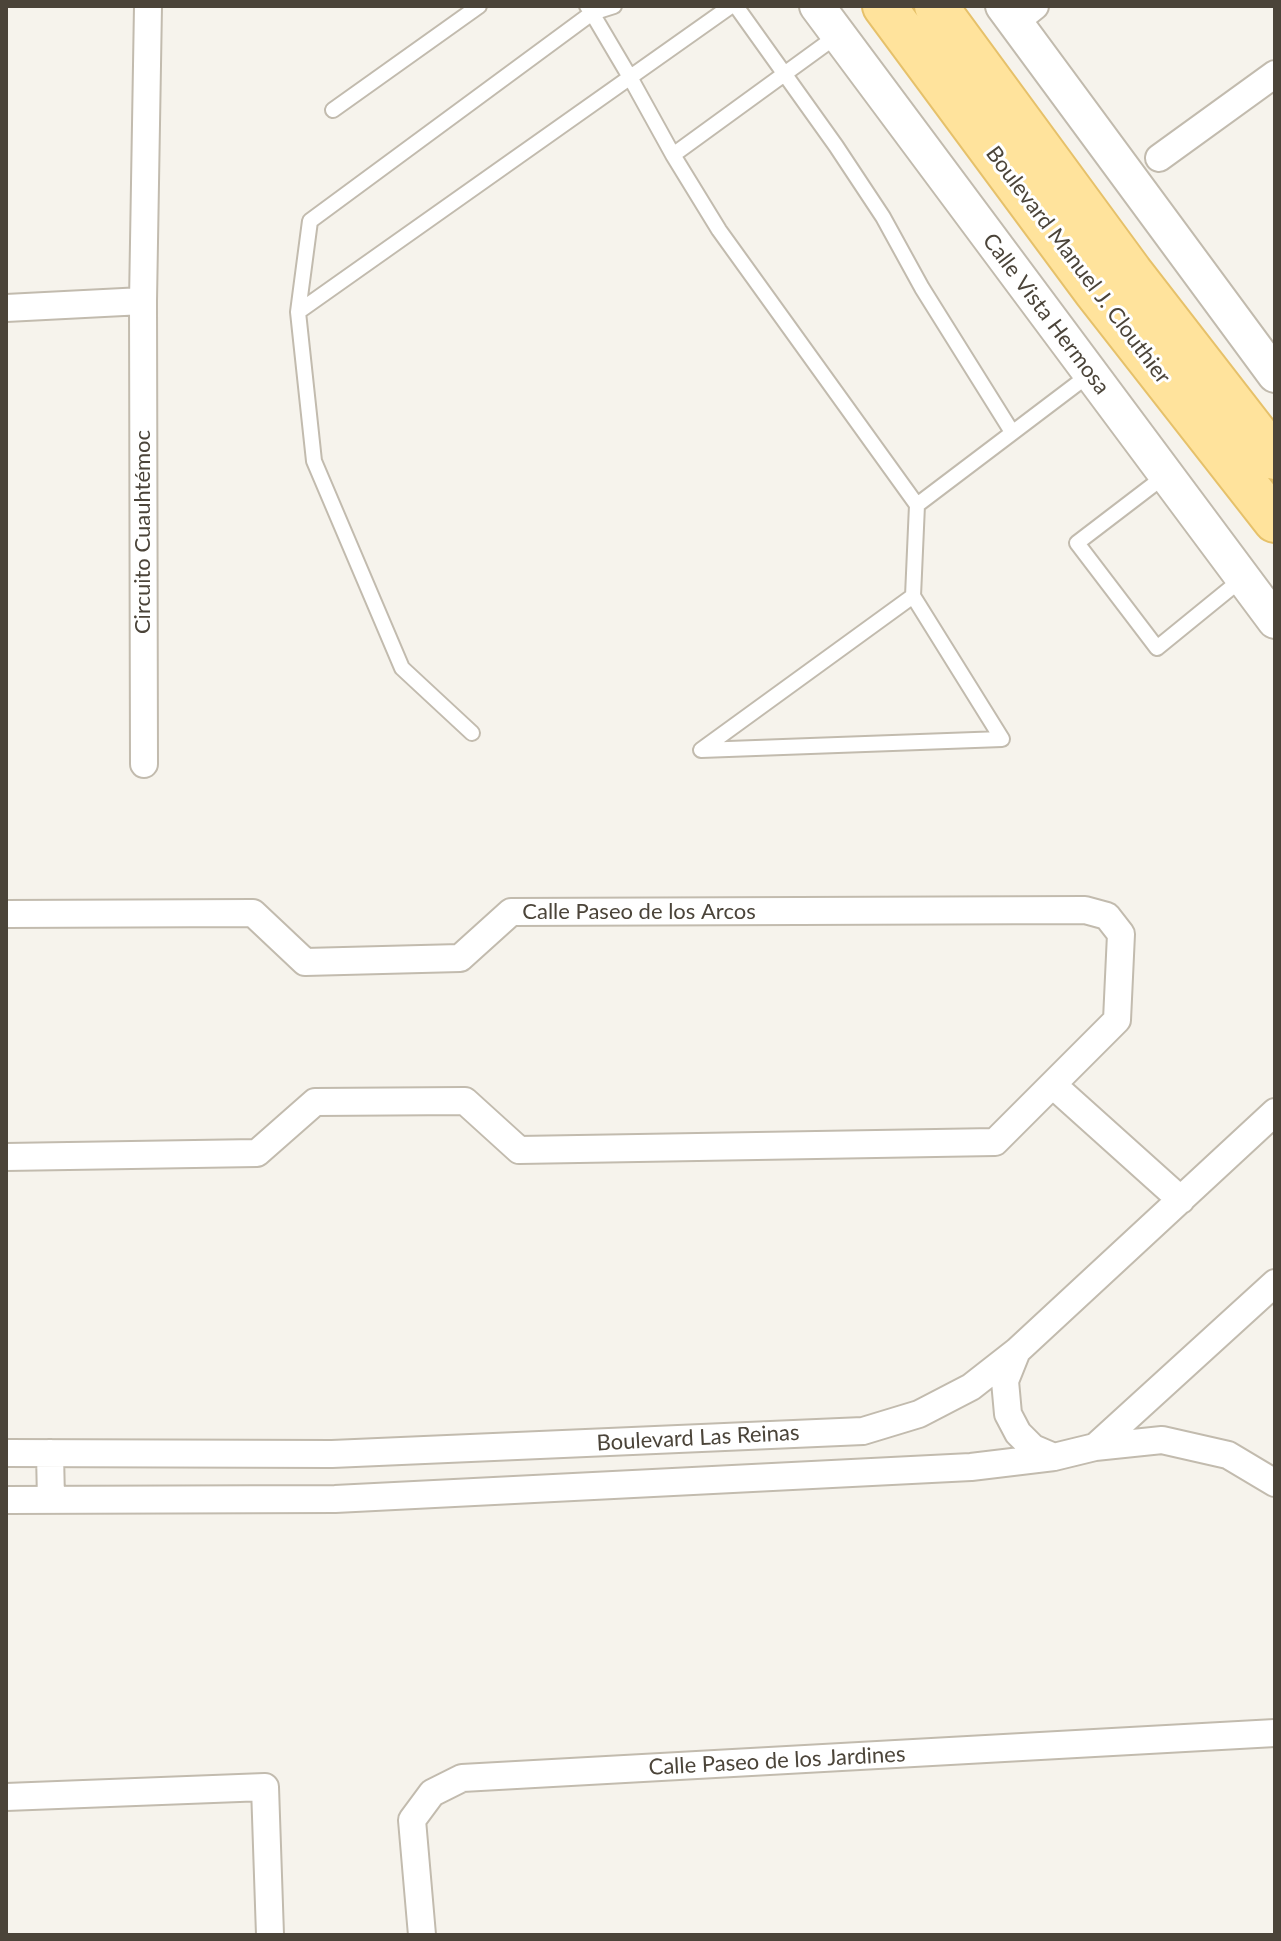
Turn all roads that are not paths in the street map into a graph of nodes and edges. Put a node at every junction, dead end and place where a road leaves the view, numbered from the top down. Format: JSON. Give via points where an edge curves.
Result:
{"nodes":[{"id":1,"x":148,"y":6,"type":"edge"},
{"id":2,"x":479,"y":6,"type":"edge"},
{"id":3,"x":614,"y":6,"type":"edge"},
{"id":4,"x":734,"y":6,"type":"edge"},
{"id":5,"x":817,"y":6,"type":"edge"},
{"id":6,"x":884,"y":6,"type":"edge"},
{"id":7,"x":936,"y":6,"type":"edge"},
{"id":8,"x":589,"y":10,"type":"edge"},
{"id":9,"x":1018,"y":11,"type":"edge"},
{"id":10,"x":838,"y":35,"type":"junction"},
{"id":11,"x":784,"y":74,"type":"junction"},
{"id":12,"x":1275,"y":74,"type":"edge"},
{"id":13,"x":631,"y":79,"type":"junction"},
{"id":14,"x":333,"y":110,"type":"dead end"},
{"id":15,"x":673,"y":155,"type":"junction"},
{"id":16,"x":1159,"y":158,"type":"dead end"},
{"id":17,"x":143,"y":301,"type":"junction"},
{"id":18,"x":6,"y":308,"type":"edge"},
{"id":19,"x":298,"y":312,"type":"junction"},
{"id":20,"x":1091,"y":374,"type":"junction"},
{"id":21,"x":1275,"y":375,"type":"edge"},
{"id":22,"x":1012,"y":432,"type":"junction"},
{"id":23,"x":1275,"y":458,"type":"edge"},
{"id":24,"x":1166,"y":474,"type":"junction"},
{"id":25,"x":917,"y":505,"type":"junction"},
{"id":26,"x":1275,"y":521,"type":"edge"},
{"id":27,"x":1243,"y":578,"type":"junction"},
{"id":28,"x":913,"y":596,"type":"junction"},
{"id":29,"x":1275,"y":621,"type":"edge"},
{"id":30,"x":472,"y":733,"type":"dead end"},
{"id":31,"x":144,"y":764,"type":"dead end"},
{"id":32,"x":6,"y":914,"type":"edge"},
{"id":33,"x":1053,"y":1085,"type":"junction"},
{"id":34,"x":1275,"y":1112,"type":"edge"},
{"id":35,"x":6,"y":1157,"type":"edge"},
{"id":36,"x":1181,"y":1200,"type":"junction"},
{"id":37,"x":1275,"y":1283,"type":"edge"},
{"id":38,"x":1017,"y":1351,"type":"junction"},
{"id":39,"x":1095,"y":1447,"type":"junction"},
{"id":40,"x":6,"y":1453,"type":"edge"},
{"id":41,"x":50,"y":1453,"type":"junction"},
{"id":42,"x":1054,"y":1457,"type":"junction"},
{"id":43,"x":1275,"y":1483,"type":"edge"},
{"id":44,"x":6,"y":1500,"type":"edge"},
{"id":45,"x":51,"y":1500,"type":"junction"},
{"id":46,"x":1275,"y":1733,"type":"edge"},
{"id":47,"x":6,"y":1797,"type":"edge"},
{"id":48,"x":270,"y":1935,"type":"edge"},
{"id":49,"x":422,"y":1935,"type":"edge"}],
"edges":[{"from":1,"to":17,"type":"street","name":"Circuito Cuauhtémoc"},
{"from":2,"to":14,"type":"lane"},
{"from":3,"to":8,"type":"lane"},
{"from":4,"to":11,"type":"lane"},
{"from":4,"to":13,"type":"lane"},
{"from":5,"to":10,"type":"street","name":"Calle Vista Hermosa"},
{"from":6,"to":26,"type":"main road","name":"Boulevard Manuel J. Clouthier","via":[[1095,291]]},
{"from":7,"to":23,"type":"main road","name":"Boulevard Manuel J. Clouthier"},
{"from":8,"to":13,"type":"lane"},
{"from":8,"to":19,"type":"lane","via":[[310,221]]},
{"from":9,"to":21,"type":"street"},
{"from":10,"to":11,"type":"lane"},
{"from":10,"to":20,"type":"street","name":"Calle Vista Hermosa"},
{"from":11,"to":15,"type":"lane"},
{"from":11,"to":22,"type":"lane","via":[[883,217]]},
{"from":12,"to":16,"type":"street"},
{"from":13,"to":15,"type":"lane"},
{"from":13,"to":19,"type":"lane"},
{"from":15,"to":25,"type":"lane","via":[[719,230]]},
{"from":17,"to":18,"type":"street"},
{"from":17,"to":31,"type":"street","name":"Circuito Cuauhtémoc"},
{"from":19,"to":30,"type":"lane","via":[[314,461],[402,668]]},
{"from":20,"to":22,"type":"lane"},
{"from":20,"to":24,"type":"street","name":"Calle Vista Hermosa"},
{"from":22,"to":25,"type":"lane"},
{"from":24,"to":27,"type":"street","name":"Calle Vista Hermosa"},
{"from":24,"to":27,"type":"lane","via":[[1077,543],[1157,648]]},
{"from":25,"to":28,"type":"lane"},
{"from":27,"to":29,"type":"street","name":"Calle Vista Hermosa"},
{"from":28,"to":28,"type":"lane","via":[[876,624],[701,750],[1002,739]]},
{"from":32,"to":33,"type":"street","name":"Calle Paseo de los Arcos","via":[[253,913],[305,962],[460,958],[511,912],[1085,910],[1107,916],[1121,934],[1117,1020]]},
{"from":33,"to":35,"type":"street","name":"Calle Paseo de los Arcos","via":[[995,1142],[519,1150],[465,1101],[315,1102],[257,1153]]},
{"from":33,"to":36,"type":"street"},
{"from":34,"to":36,"type":"street","name":"Boulevard Las Reinas"},
{"from":36,"to":38,"type":"street","name":"Boulevard Las Reinas"},
{"from":37,"to":39,"type":"street","name":"Boulevard Las Reinas"},
{"from":38,"to":41,"type":"street","name":"Boulevard Las Reinas","via":[[958,1394],[919,1414],[863,1431],[332,1454]]},
{"from":38,"to":42,"type":"street","via":[[1005,1381],[1008,1414],[1033,1448]]},
{"from":39,"to":42,"type":"street","name":"Boulevard Las Reinas"},
{"from":39,"to":43,"type":"street","name":"Boulevard Las Reinas","via":[[1162,1440],[1228,1455]]},
{"from":40,"to":41,"type":"street","name":"Boulevard Las Reinas"},
{"from":41,"to":45,"type":"street"},
{"from":42,"to":45,"type":"street","name":"Boulevard Las Reinas","via":[[971,1467],[335,1499]]},
{"from":44,"to":45,"type":"street","name":"Boulevard Las Reinas"},
{"from":46,"to":49,"type":"street","name":"Calle Paseo de los Jardines","via":[[462,1778],[432,1793],[412,1820]]},
{"from":47,"to":48,"type":"street","via":[[265,1787]]}]}
